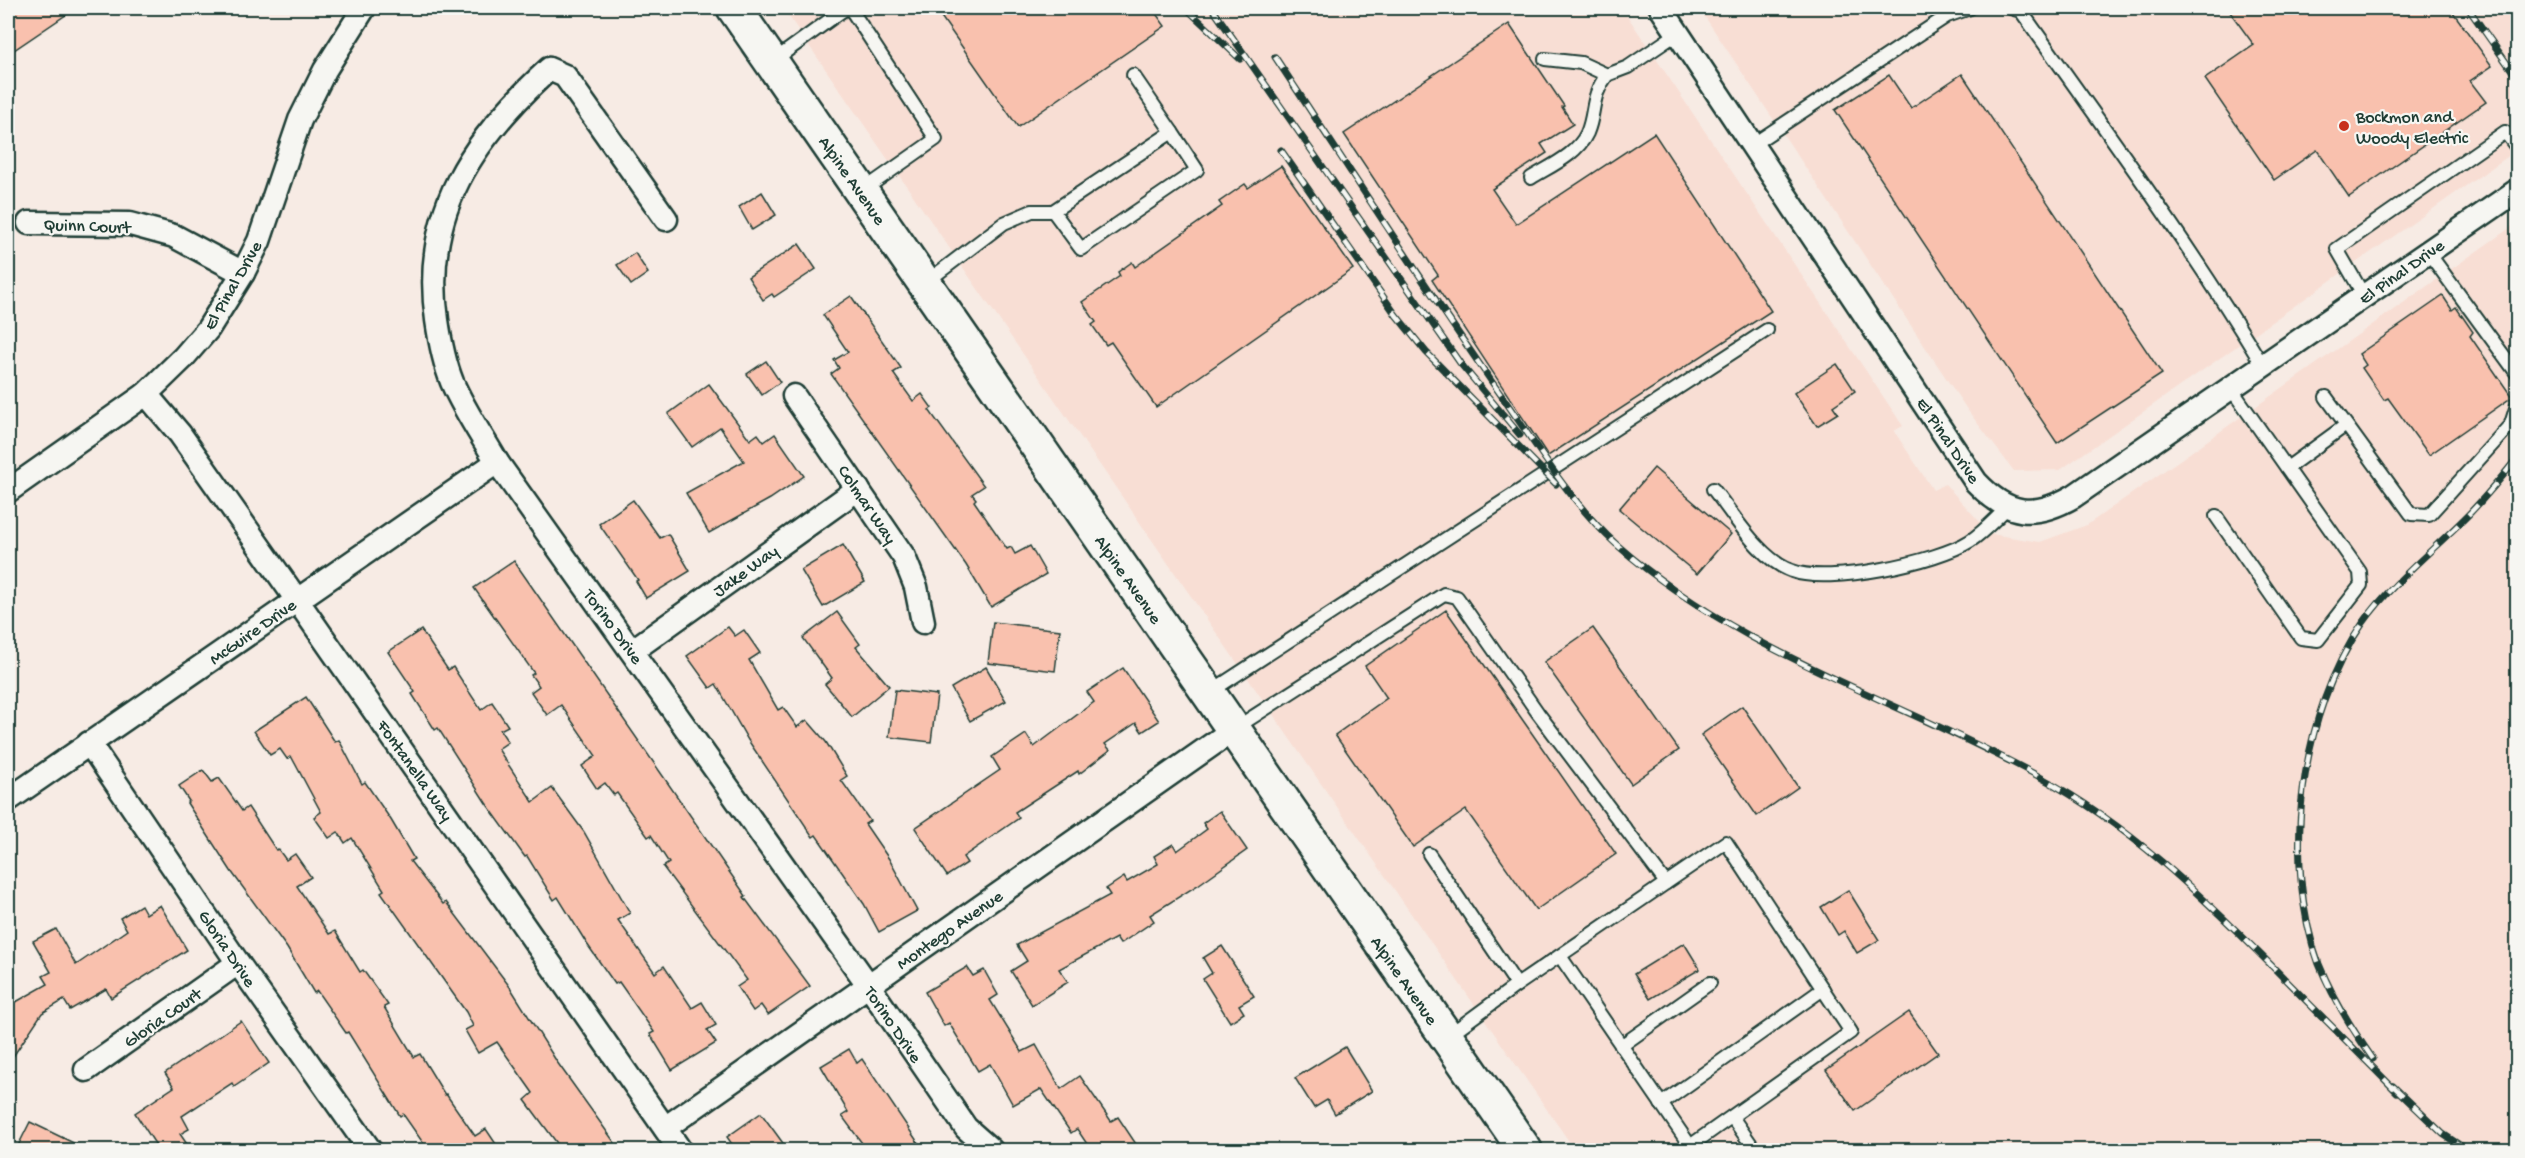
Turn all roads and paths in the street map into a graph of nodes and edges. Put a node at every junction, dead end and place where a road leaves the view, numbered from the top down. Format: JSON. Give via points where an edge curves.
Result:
{"nodes":[{"id":1,"x":734,"y":8,"type":"edge"},
{"id":2,"x":848,"y":8,"type":"edge"},
{"id":3,"x":1661,"y":8,"type":"edge"},
{"id":4,"x":1970,"y":8,"type":"edge"},
{"id":5,"x":2011,"y":8,"type":"edge"},
{"id":6,"x":354,"y":10,"type":"edge"},
{"id":7,"x":1678,"y":33,"type":"junction"},
{"id":8,"x":1545,"y":59,"type":"dead end"},
{"id":9,"x":772,"y":62,"type":"junction"},
{"id":10,"x":1133,"y":75,"type":"dead end"},
{"id":11,"x":1606,"y":75,"type":"junction"},
{"id":12,"x":1172,"y":132,"type":"junction"},
{"id":13,"x":1752,"y":145,"type":"junction"},
{"id":14,"x":2517,"y":149,"type":"edge"},
{"id":15,"x":1531,"y":178,"type":"dead end"},
{"id":16,"x":2517,"y":190,"type":"edge"},
{"id":17,"x":861,"y":192,"type":"junction"},
{"id":18,"x":1053,"y":212,"type":"junction"},
{"id":19,"x":666,"y":219,"type":"dead end"},
{"id":20,"x":29,"y":223,"type":"dead end"},
{"id":21,"x":2428,"y":252,"type":"junction"},
{"id":22,"x":243,"y":273,"type":"junction"},
{"id":23,"x":925,"y":283,"type":"junction"},
{"id":24,"x":2364,"y":296,"type":"junction"},
{"id":25,"x":1767,"y":330,"type":"dead end"},
{"id":26,"x":2263,"y":366,"type":"junction"},
{"id":27,"x":2517,"y":375,"type":"edge"},
{"id":28,"x":2230,"y":387,"type":"junction"},
{"id":29,"x":146,"y":394,"type":"junction"},
{"id":30,"x":794,"y":396,"type":"dead end"},
{"id":31,"x":2326,"y":397,"type":"dead end"},
{"id":32,"x":2517,"y":402,"type":"edge"},
{"id":33,"x":2346,"y":425,"type":"junction"},
{"id":34,"x":497,"y":462,"type":"junction"},
{"id":35,"x":2287,"y":468,"type":"junction"},
{"id":36,"x":858,"y":489,"type":"junction"},
{"id":37,"x":1713,"y":489,"type":"dead end"},
{"id":38,"x":8,"y":491,"type":"edge"},
{"id":39,"x":2008,"y":507,"type":"junction"},
{"id":40,"x":2216,"y":516,"type":"dead end"},
{"id":41,"x":297,"y":600,"type":"junction"},
{"id":42,"x":923,"y":622,"type":"dead end"},
{"id":43,"x":632,"y":651,"type":"junction"},
{"id":44,"x":1208,"y":694,"type":"junction"},
{"id":45,"x":1233,"y":730,"type":"junction"},
{"id":46,"x":89,"y":743,"type":"junction"},
{"id":47,"x":8,"y":800,"type":"edge"},
{"id":48,"x":1428,"y":854,"type":"dead end"},
{"id":49,"x":1666,"y":883,"type":"junction"},
{"id":50,"x":1560,"y":956,"type":"junction"},
{"id":51,"x":238,"y":963,"type":"junction"},
{"id":52,"x":1710,"y":983,"type":"dead end"},
{"id":53,"x":1517,"y":985,"type":"junction"},
{"id":54,"x":869,"y":986,"type":"junction"},
{"id":55,"x":1823,"y":989,"type":"junction"},
{"id":56,"x":1445,"y":1038,"type":"junction"},
{"id":57,"x":1621,"y":1046,"type":"junction"},
{"id":58,"x":86,"y":1070,"type":"dead end"},
{"id":59,"x":1661,"y":1104,"type":"junction"},
{"id":60,"x":1732,"y":1117,"type":"junction"},
{"id":61,"x":665,"y":1128,"type":"junction"},
{"id":62,"x":1692,"y":1148,"type":"edge"},
{"id":63,"x":370,"y":1150,"type":"edge"},
{"id":64,"x":680,"y":1150,"type":"edge"},
{"id":65,"x":991,"y":1150,"type":"edge"},
{"id":66,"x":1525,"y":1150,"type":"edge"},
{"id":67,"x":1755,"y":1150,"type":"edge"}],
"edges":[{"from":1,"to":9,"type":"street","name":"Alpine Avenue"},
{"from":2,"to":9,"type":"lane"},
{"from":2,"to":17,"type":"lane","via":[[936,139]]},
{"from":3,"to":7,"type":"street","name":"El Pinal Drive"},
{"from":4,"to":13,"type":"lane","via":[[1947,16]]},
{"from":5,"to":26,"type":"lane","via":[[2021,11],[2174,224]]},
{"from":6,"to":22,"type":"street","name":"El Pinal Drive","via":[[300,120],[259,241]]},
{"from":7,"to":11,"type":"lane","via":[[1628,67]]},
{"from":7,"to":13,"type":"street","name":"El Pinal Drive"},
{"from":8,"to":11,"type":"lane","via":[[1581,63]]},
{"from":9,"to":17,"type":"street","name":"Alpine Avenue"},
{"from":10,"to":12,"type":"lane"},
{"from":11,"to":15,"type":"lane","via":[[1598,87],[1587,134],[1573,152]]},
{"from":12,"to":18,"type":"lane"},
{"from":12,"to":18,"type":"lane","via":[[1197,170],[1081,249]]},
{"from":13,"to":39,"type":"street","name":"El Pinal Drive","via":[[1976,482],[1991,498]]},
{"from":14,"to":24,"type":"lane","via":[[2505,132],[2337,249]]},
{"from":16,"to":21,"type":"street","name":"El Pinal Drive"},
{"from":17,"to":23,"type":"street","name":"Alpine Avenue"},
{"from":18,"to":23,"type":"lane","via":[[1032,211],[1004,223]]},
{"from":19,"to":34,"type":"street","name":"Torino Drive","via":[[565,76],[549,69],[487,132],[442,215],[433,295],[441,347],[453,382]]},
{"from":20,"to":22,"type":"street","name":"Quinn Court","via":[[130,224],[174,236]]},
{"from":21,"to":24,"type":"street","name":"El Pinal Drive"},
{"from":21,"to":27,"type":"lane"},
{"from":22,"to":29,"type":"street","name":"El Pinal Drive","via":[[208,329]]},
{"from":23,"to":44,"type":"street","name":"Alpine Avenue"},
{"from":24,"to":26,"type":"street","name":"El Pinal Drive"},
{"from":25,"to":44,"type":"lane"},
{"from":26,"to":28,"type":"street","name":"El Pinal Drive"},
{"from":28,"to":35,"type":"lane"},
{"from":28,"to":39,"type":"street","name":"El Pinal Drive","via":[[2057,506],[2025,512]]},
{"from":29,"to":38,"type":"street","name":"El Pinal Drive"},
{"from":29,"to":41,"type":"street","name":"Fontanella Way","via":[[180,435]]},
{"from":30,"to":36,"type":"street","name":"Colmar Way"},
{"from":31,"to":33,"type":"lane"},
{"from":32,"to":33,"type":"lane","via":[[2511,424],[2429,515],[2411,514]]},
{"from":33,"to":35,"type":"lane"},
{"from":34,"to":41,"type":"street","name":"McGuire Drive"},
{"from":34,"to":43,"type":"street","name":"Torino Drive"},
{"from":35,"to":40,"type":"lane","via":[[2360,572],[2361,585],[2318,640],[2301,638]]},
{"from":36,"to":42,"type":"street","name":"Colmar Way","via":[[904,557],[916,586]]},
{"from":36,"to":43,"type":"street","name":"Jake Way"},
{"from":37,"to":39,"type":"lane","via":[[1765,555],[1791,571],[1817,577],[1917,561],[1953,549],[1970,541]]},
{"from":41,"to":46,"type":"street","name":"McGuire Drive"},
{"from":41,"to":61,"type":"street","name":"Fontanella Way"},
{"from":43,"to":54,"type":"street","name":"Torino Drive"},
{"from":44,"to":45,"type":"street","name":"Alpine Avenue"},
{"from":45,"to":49,"type":"lane","via":[[1444,594],[1457,597],[1538,713]]},
{"from":45,"to":54,"type":"street","name":"Montego Avenue"},
{"from":45,"to":56,"type":"street","name":"Alpine Avenue"},
{"from":46,"to":47,"type":"street","name":"McGuire Drive"},
{"from":46,"to":51,"type":"street","name":"Gloria Drive"},
{"from":48,"to":53,"type":"lane"},
{"from":49,"to":50,"type":"lane"},
{"from":49,"to":55,"type":"lane","via":[[1726,842]]},
{"from":50,"to":53,"type":"lane"},
{"from":50,"to":57,"type":"lane"},
{"from":51,"to":58,"type":"street","name":"Gloria Court"},
{"from":51,"to":63,"type":"street","name":"Gloria Drive"},
{"from":52,"to":57,"type":"lane"},
{"from":53,"to":56,"type":"lane"},
{"from":54,"to":61,"type":"street","name":"Montego Avenue"},
{"from":54,"to":65,"type":"street","name":"Torino Drive","via":[[966,1128]]},
{"from":55,"to":59,"type":"lane"},
{"from":55,"to":60,"type":"lane","via":[[1851,1032]]},
{"from":56,"to":66,"type":"street","name":"Alpine Avenue"},
{"from":57,"to":59,"type":"lane"},
{"from":59,"to":62,"type":"lane"},
{"from":60,"to":62,"type":"lane"},
{"from":60,"to":67,"type":"lane"},
{"from":61,"to":64,"type":"street","name":"Fontanella Way"}]}
